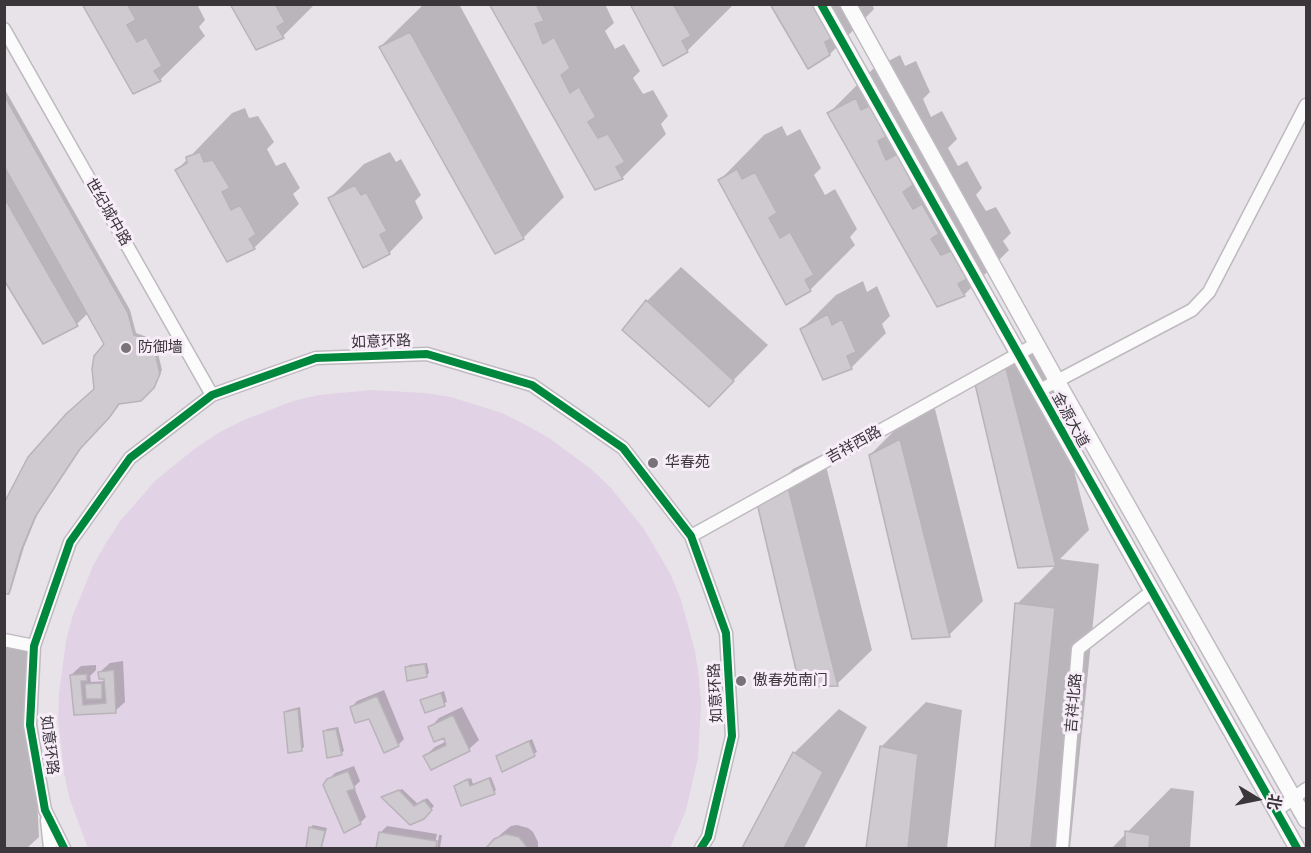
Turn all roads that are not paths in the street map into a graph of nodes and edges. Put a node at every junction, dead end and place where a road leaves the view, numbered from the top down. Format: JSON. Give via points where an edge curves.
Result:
{"nodes":[{"id":1,"x":821,"y":4,"type":"edge"},
{"id":2,"x":848,"y":4,"type":"edge"},
{"id":3,"x":4,"y":29,"type":"edge"},
{"id":4,"x":1306,"y":105,"type":"edge"},
{"id":5,"x":1036,"y":344,"type":"junction"},
{"id":6,"x":1017,"y":354,"type":"junction"},
{"id":7,"x":1057,"y":381,"type":"junction"},
{"id":8,"x":1038,"y":391,"type":"junction"},
{"id":9,"x":212,"y":395,"type":"junction"},
{"id":10,"x":691,"y":536,"type":"junction"},
{"id":11,"x":1151,"y":592,"type":"junction"},
{"id":12,"x":4,"y":640,"type":"edge"},
{"id":13,"x":34,"y":646,"type":"junction"},
{"id":14,"x":1300,"y":793,"type":"edge"},
{"id":15,"x":45,"y":810,"type":"junction"},
{"id":16,"x":1276,"y":811,"type":"junction"},
{"id":17,"x":1306,"y":820,"type":"edge"},
{"id":18,"x":50,"y":849,"type":"edge"},
{"id":19,"x":64,"y":849,"type":"edge"},
{"id":20,"x":701,"y":849,"type":"edge"},
{"id":21,"x":1062,"y":849,"type":"edge"},
{"id":22,"x":1297,"y":849,"type":"edge"}],
"edges":[{"from":1,"to":6,"type":"street","name":"金源大道"},
{"from":2,"to":5,"type":"street","name":"金源大道"},
{"from":3,"to":9,"type":"street","name":"世纪城中路"},
{"from":4,"to":7,"type":"street","via":[[1209,292],[1192,310]]},
{"from":5,"to":6,"type":"street","name":"吉祥西路"},
{"from":5,"to":7,"type":"street","name":"金源大道"},
{"from":6,"to":8,"type":"street","name":"金源大道"},
{"from":6,"to":10,"type":"street","name":"吉祥西路"},
{"from":7,"to":8,"type":"street"},
{"from":7,"to":14,"type":"street","name":"金源大道"},
{"from":8,"to":11,"type":"street","name":"金源大道"},
{"from":9,"to":10,"type":"street","name":"如意环路","via":[[316,358],[426,354],[522,382],[623,448]]},
{"from":9,"to":13,"type":"street","name":"如意环路","via":[[130,458],[70,542]]},
{"from":10,"to":20,"type":"street","name":"如意环路","via":[[726,633],[732,736],[708,837]]},
{"from":11,"to":16,"type":"street","name":"金源大道"},
{"from":11,"to":21,"type":"street","name":"吉祥北路","via":[[1078,649]]},
{"from":12,"to":13,"type":"street"},
{"from":13,"to":15,"type":"street","name":"如意环路","via":[[30,725]]},
{"from":14,"to":16,"type":"street"},
{"from":14,"to":17,"type":"street","name":"金源大道"},
{"from":15,"to":18,"type":"street"},
{"from":15,"to":19,"type":"street","name":"如意环路"},
{"from":16,"to":22,"type":"street","name":"金源大道"}]}
